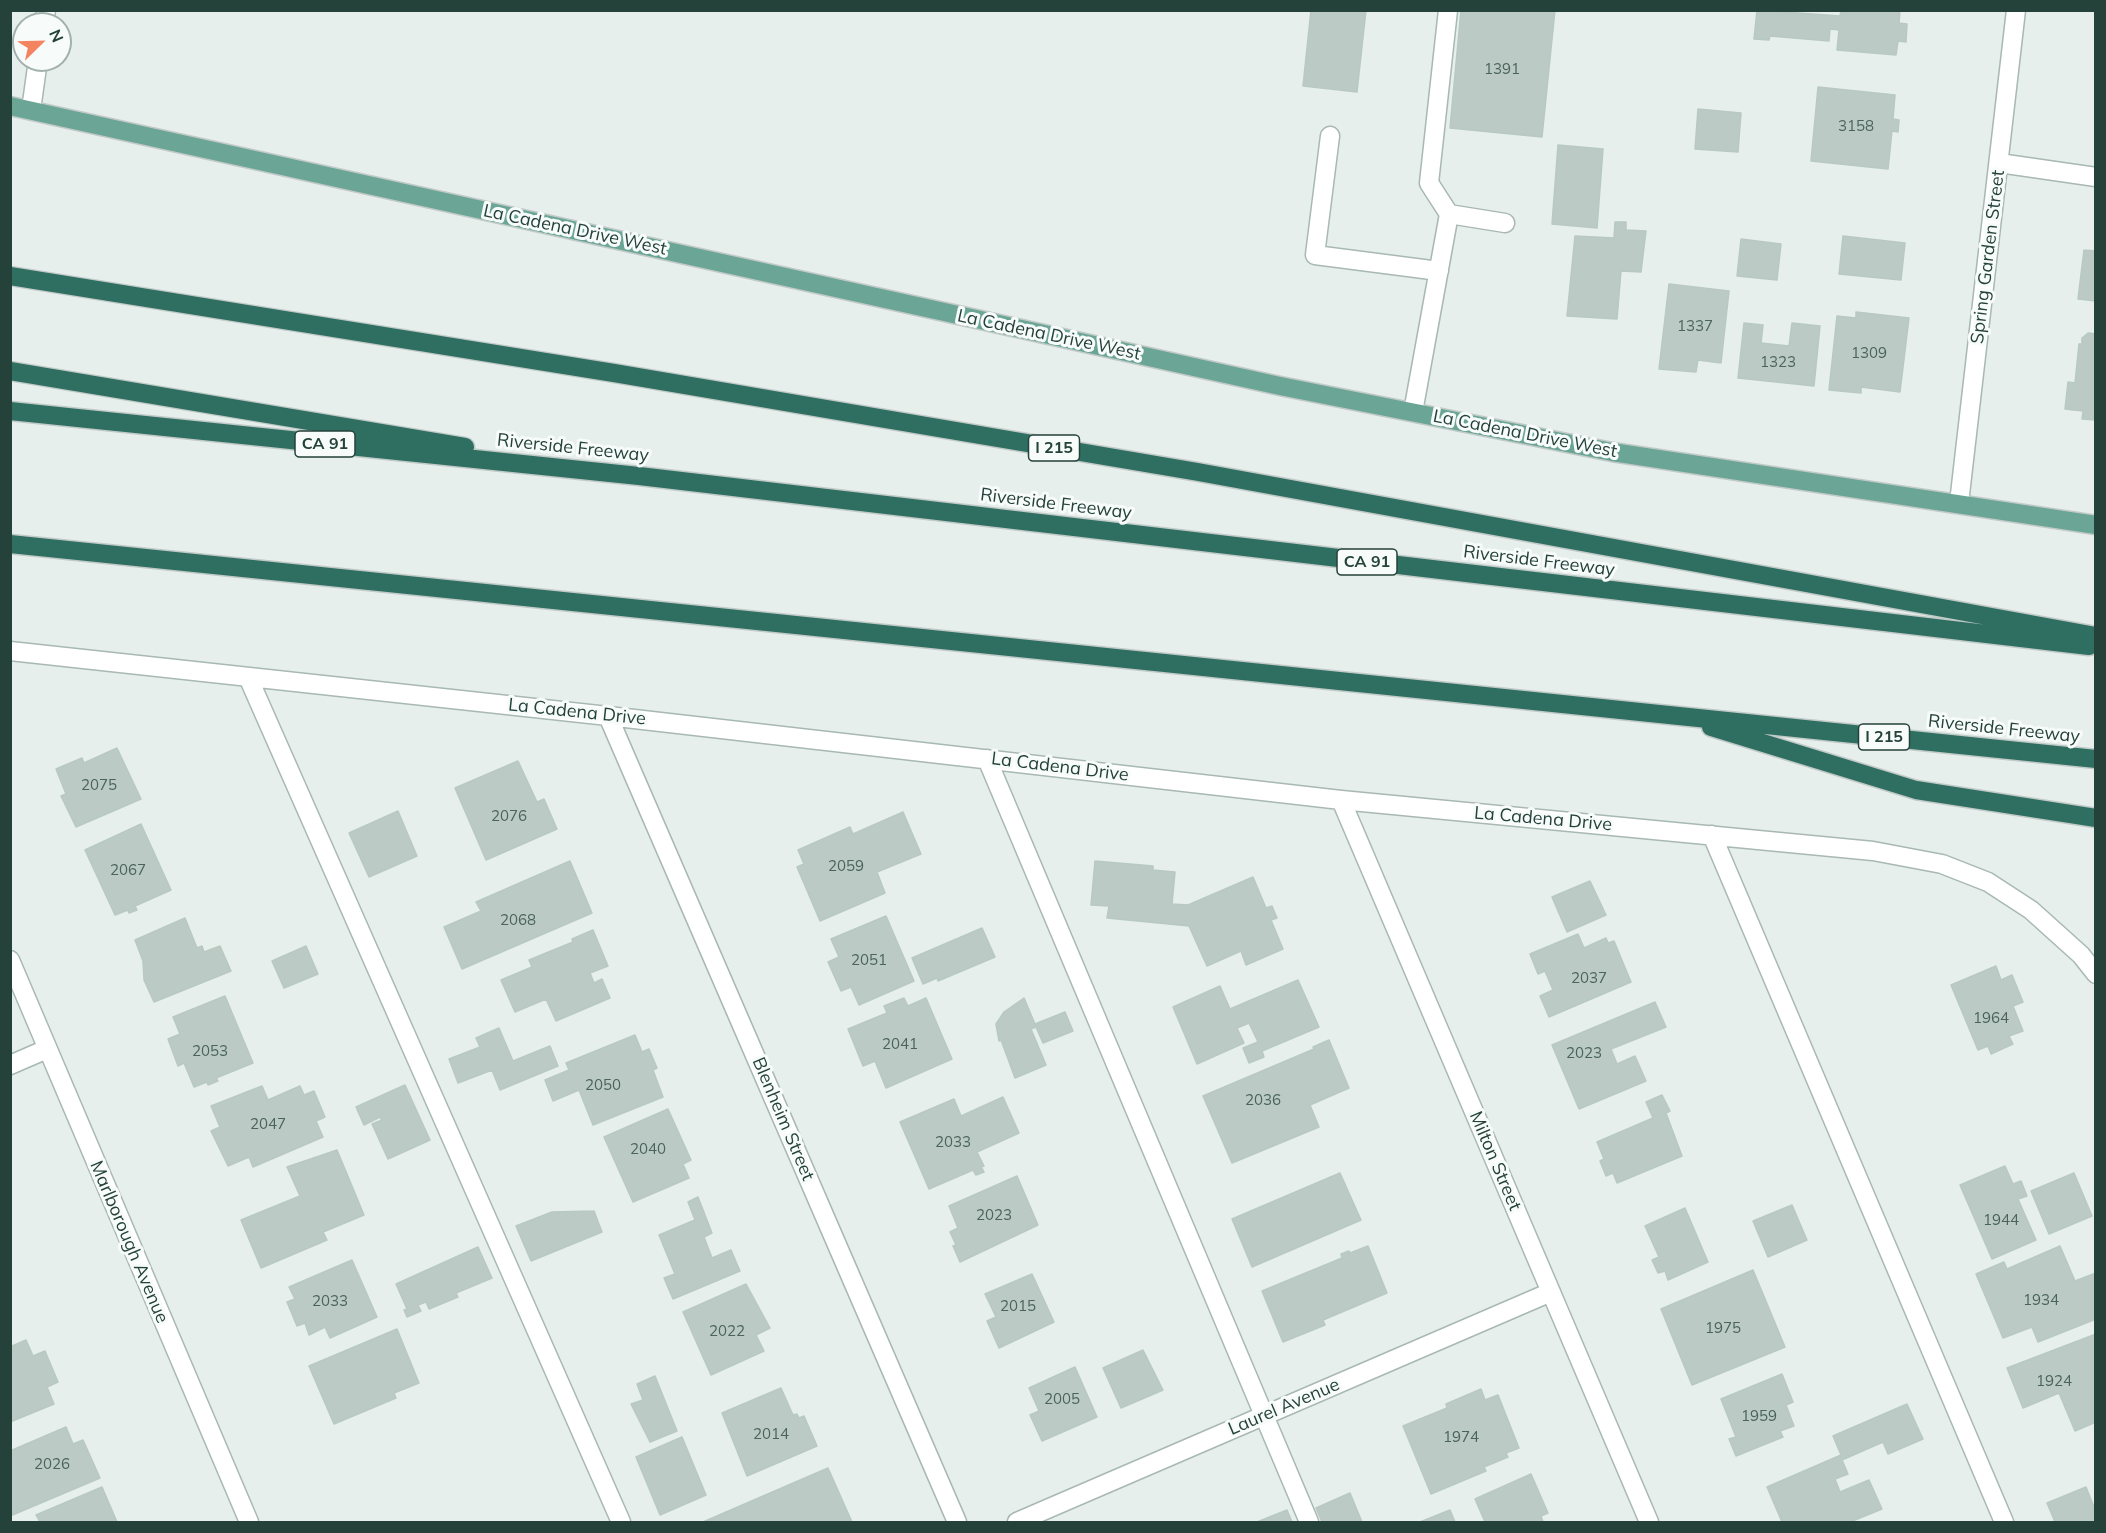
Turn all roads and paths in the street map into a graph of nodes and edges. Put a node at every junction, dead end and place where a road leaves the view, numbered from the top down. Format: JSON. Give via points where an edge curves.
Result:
{"nodes":[{"id":1,"x":1448,"y":10,"type":"edge"},
{"id":2,"x":2016,"y":10,"type":"edge"},
{"id":3,"x":36,"y":72,"type":"edge"},
{"id":4,"x":10,"y":106,"type":"edge"},
{"id":5,"x":31,"y":110,"type":"junction"},
{"id":6,"x":1330,"y":136,"type":"dead end"},
{"id":7,"x":1999,"y":163,"type":"junction"},
{"id":8,"x":2096,"y":177,"type":"edge"},
{"id":9,"x":1449,"y":214,"type":"junction"},
{"id":10,"x":1505,"y":223,"type":"dead end"},
{"id":11,"x":1439,"y":271,"type":"junction"},
{"id":12,"x":10,"y":276,"type":"edge"},
{"id":13,"x":10,"y":371,"type":"edge"},
{"id":14,"x":10,"y":411,"type":"edge"},
{"id":15,"x":1413,"y":412,"type":"junction"},
{"id":16,"x":639,"y":476,"type":"junction"},
{"id":17,"x":1959,"y":503,"type":"junction"},
{"id":18,"x":2096,"y":525,"type":"edge"},
{"id":19,"x":10,"y":544,"type":"edge"},
{"id":20,"x":2096,"y":636,"type":"edge"},
{"id":21,"x":2096,"y":647,"type":"edge"},
{"id":22,"x":10,"y":651,"type":"edge"},
{"id":23,"x":248,"y":677,"type":"junction"},
{"id":24,"x":1672,"y":715,"type":"junction"},
{"id":25,"x":608,"y":716,"type":"junction"},
{"id":26,"x":987,"y":759,"type":"junction"},
{"id":27,"x":2096,"y":759,"type":"edge"},
{"id":28,"x":1341,"y":800,"type":"junction"},
{"id":29,"x":2096,"y":818,"type":"edge"},
{"id":30,"x":1712,"y":835,"type":"junction"},
{"id":31,"x":10,"y":960,"type":"edge"},
{"id":32,"x":2096,"y":974,"type":"edge"},
{"id":33,"x":47,"y":1049,"type":"junction"},
{"id":34,"x":10,"y":1065,"type":"edge"},
{"id":35,"x":1551,"y":1292,"type":"junction"},
{"id":36,"x":1263,"y":1416,"type":"junction"},
{"id":37,"x":249,"y":1522,"type":"edge"},
{"id":38,"x":621,"y":1522,"type":"edge"},
{"id":39,"x":957,"y":1522,"type":"edge"},
{"id":40,"x":1017,"y":1522,"type":"edge"},
{"id":41,"x":1308,"y":1522,"type":"edge"},
{"id":42,"x":1649,"y":1522,"type":"edge"},
{"id":43,"x":2004,"y":1522,"type":"edge"}],
"edges":[{"from":1,"to":9,"type":"street","via":[[1429,183]]},
{"from":2,"to":7,"type":"street","name":"Spring Garden Street"},
{"from":3,"to":5,"type":"street"},
{"from":4,"to":5,"type":"main road","name":"La Cadena Drive West"},
{"from":5,"to":15,"type":"main road","name":"La Cadena Drive West","via":[[1257,381]]},
{"from":6,"to":11,"type":"street","via":[[1315,255]]},
{"from":7,"to":8,"type":"street"},
{"from":7,"to":17,"type":"street","name":"Spring Garden Street"},
{"from":9,"to":10,"type":"street"},
{"from":9,"to":11,"type":"street"},
{"from":11,"to":15,"type":"street"},
{"from":12,"to":20,"type":"highway","number":"I 215","via":[[1198,472]]},
{"from":13,"to":16,"type":"highway"},
{"from":14,"to":16,"type":"highway","name":"Riverside Freeway","number":"CA 91"},
{"from":15,"to":17,"type":"main road","name":"La Cadena Drive West","via":[[1612,452]]},
{"from":16,"to":21,"type":"highway","name":"Riverside Freeway","number":"CA 91"},
{"from":17,"to":18,"type":"main road","name":"La Cadena Drive West"},
{"from":19,"to":24,"type":"highway","name":"Riverside Freeway","number":"I 215"},
{"from":22,"to":23,"type":"street","name":"La Cadena Drive"},
{"from":23,"to":25,"type":"street","name":"La Cadena Drive"},
{"from":23,"to":38,"type":"street"},
{"from":24,"to":27,"type":"highway","name":"Riverside Freeway","number":"I 215"},
{"from":24,"to":29,"type":"highway","via":[[1916,790]]},
{"from":25,"to":26,"type":"street","name":"La Cadena Drive"},
{"from":25,"to":39,"type":"street","name":"Blenheim Street"},
{"from":26,"to":28,"type":"street","name":"La Cadena Drive"},
{"from":26,"to":36,"type":"street"},
{"from":28,"to":30,"type":"street","name":"La Cadena Drive"},
{"from":28,"to":35,"type":"street","name":"Milton Street"},
{"from":30,"to":32,"type":"street","name":"La Cadena Drive","via":[[1874,851],[1942,864],[1988,882],[2031,910],[2081,955]]},
{"from":30,"to":43,"type":"street"},
{"from":31,"to":33,"type":"street","name":"Marlborough Avenue"},
{"from":33,"to":34,"type":"street"},
{"from":33,"to":37,"type":"street","name":"Marlborough Avenue"},
{"from":35,"to":36,"type":"street","name":"Laurel Avenue"},
{"from":35,"to":42,"type":"street","name":"Milton Street"},
{"from":36,"to":40,"type":"street","name":"Laurel Avenue"},
{"from":36,"to":41,"type":"street"}]}
